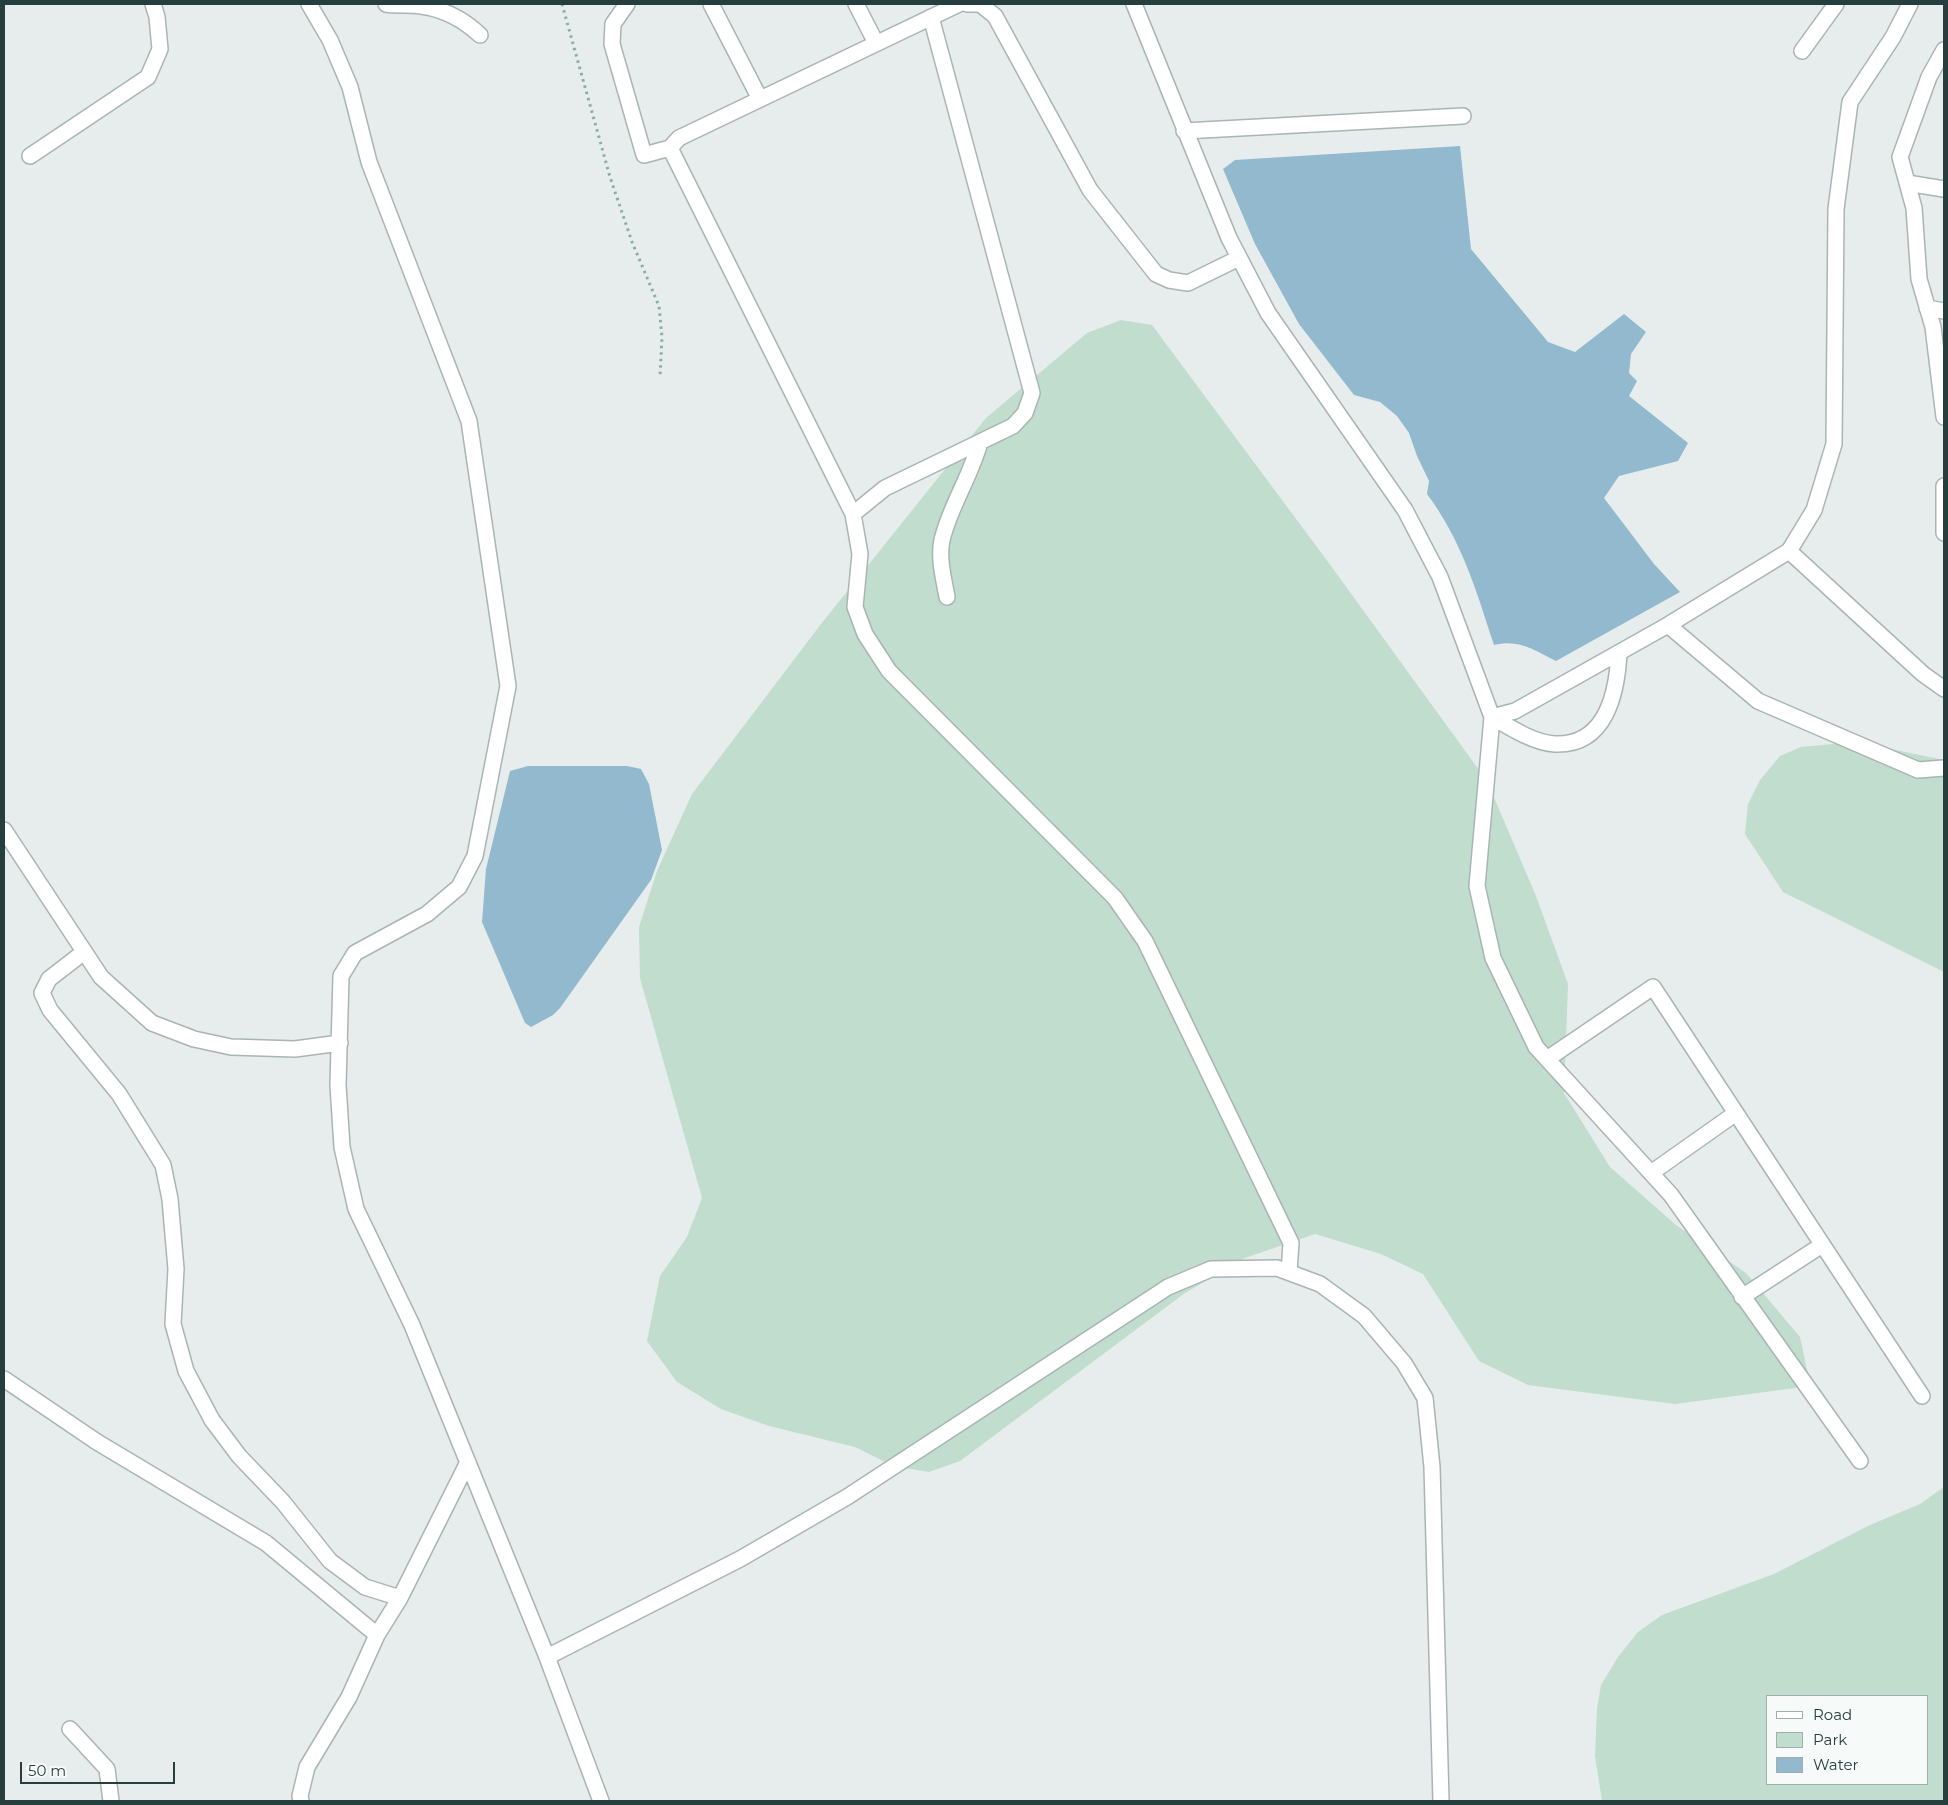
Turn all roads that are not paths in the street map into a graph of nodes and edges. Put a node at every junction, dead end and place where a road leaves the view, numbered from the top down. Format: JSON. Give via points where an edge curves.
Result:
{"nodes":[{"id":1,"x":153,"y":4,"type":"edge"},
{"id":2,"x":309,"y":4,"type":"edge"},
{"id":3,"x":386,"y":4,"type":"edge"},
{"id":4,"x":627,"y":4,"type":"edge"},
{"id":5,"x":711,"y":4,"type":"edge"},
{"id":6,"x":856,"y":4,"type":"edge"},
{"id":7,"x":958,"y":4,"type":"edge"},
{"id":8,"x":969,"y":4,"type":"edge"},
{"id":9,"x":1134,"y":4,"type":"edge"},
{"id":10,"x":1836,"y":4,"type":"edge"},
{"id":11,"x":1910,"y":4,"type":"edge"},
{"id":12,"x":931,"y":17,"type":"junction"},
{"id":13,"x":480,"y":35,"type":"dead end"},
{"id":14,"x":876,"y":43,"type":"junction"},
{"id":15,"x":1944,"y":50,"type":"edge"},
{"id":16,"x":1802,"y":52,"type":"dead end"},
{"id":17,"x":760,"y":99,"type":"junction"},
{"id":18,"x":1462,"y":116,"type":"dead end"},
{"id":19,"x":1184,"y":131,"type":"junction"},
{"id":20,"x":670,"y":148,"type":"junction"},
{"id":21,"x":30,"y":156,"type":"dead end"},
{"id":22,"x":1907,"y":183,"type":"junction"},
{"id":23,"x":1944,"y":189,"type":"edge"},
{"id":24,"x":1239,"y":258,"type":"junction"},
{"id":25,"x":1928,"y":308,"type":"junction"},
{"id":26,"x":1944,"y":311,"type":"edge"},
{"id":27,"x":1944,"y":417,"type":"edge"},
{"id":28,"x":980,"y":442,"type":"junction"},
{"id":29,"x":1944,"y":486,"type":"edge"},
{"id":30,"x":853,"y":514,"type":"junction"},
{"id":31,"x":1944,"y":517,"type":"edge"},
{"id":32,"x":1944,"y":533,"type":"edge"},
{"id":33,"x":1789,"y":550,"type":"junction"},
{"id":34,"x":947,"y":597,"type":"dead end"},
{"id":35,"x":1668,"y":625,"type":"junction"},
{"id":36,"x":1619,"y":652,"type":"junction"},
{"id":37,"x":1944,"y":689,"type":"edge"},
{"id":38,"x":1492,"y":717,"type":"junction"},
{"id":39,"x":1944,"y":768,"type":"edge"},
{"id":40,"x":4,"y":830,"type":"edge"},
{"id":41,"x":84,"y":952,"type":"junction"},
{"id":42,"x":340,"y":1043,"type":"junction"},
{"id":43,"x":1547,"y":1059,"type":"junction"},
{"id":44,"x":1736,"y":1114,"type":"junction"},
{"id":45,"x":1651,"y":1174,"type":"junction"},
{"id":46,"x":1822,"y":1245,"type":"junction"},
{"id":47,"x":1289,"y":1272,"type":"junction"},
{"id":48,"x":1742,"y":1297,"type":"junction"},
{"id":49,"x":4,"y":1379,"type":"edge"},
{"id":50,"x":1922,"y":1396,"type":"dead end"},
{"id":51,"x":1860,"y":1461,"type":"dead end"},
{"id":52,"x":468,"y":1462,"type":"junction"},
{"id":53,"x":400,"y":1598,"type":"junction"},
{"id":54,"x":377,"y":1635,"type":"junction"},
{"id":55,"x":547,"y":1657,"type":"junction"},
{"id":56,"x":70,"y":1729,"type":"dead end"},
{"id":57,"x":110,"y":1801,"type":"edge"},
{"id":58,"x":301,"y":1801,"type":"edge"},
{"id":59,"x":601,"y":1801,"type":"edge"},
{"id":60,"x":1441,"y":1801,"type":"edge"}],
"edges":[{"from":1,"to":21,"type":"street","via":[[158,17],[160,49],[148,78]]},
{"from":2,"to":42,"type":"street","via":[[330,40],[350,87],[369,162],[469,421],[508,686],[475,856],[459,887],[427,914],[355,953],[341,976]]},
{"from":3,"to":13,"type":"street","via":[[423,6],[447,13],[464,20]]},
{"from":4,"to":20,"type":"street","via":[[613,24],[612,44],[644,155]]},
{"from":5,"to":17,"type":"street"},
{"from":6,"to":14,"type":"street"},
{"from":7,"to":12,"type":"street"},
{"from":8,"to":24,"type":"street","via":[[980,4],[994,16],[1090,190],[1156,274],[1188,283]]},
{"from":9,"to":19,"type":"street"},
{"from":10,"to":16,"type":"street"},
{"from":11,"to":33,"type":"street","via":[[1893,37],[1850,102],[1836,209],[1834,444],[1814,510]]},
{"from":12,"to":14,"type":"street"},
{"from":12,"to":28,"type":"street","via":[[1032,393],[1025,412],[1013,426]]},
{"from":14,"to":17,"type":"street"},
{"from":15,"to":22,"type":"street","via":[[1929,77],[1900,157]]},
{"from":17,"to":20,"type":"street","via":[[679,138]]},
{"from":18,"to":19,"type":"street"},
{"from":19,"to":24,"type":"street"},
{"from":20,"to":30,"type":"street"},
{"from":22,"to":23,"type":"street"},
{"from":22,"to":25,"type":"street","via":[[1914,208],[1919,279]]},
{"from":24,"to":38,"type":"street","via":[[1268,313],[1405,510],[1440,577]]},
{"from":25,"to":26,"type":"street"},
{"from":25,"to":27,"type":"street"},
{"from":28,"to":30,"type":"street","via":[[885,488]]},
{"from":28,"to":34,"type":"street","via":[[942,541],[942,575]]},
{"from":29,"to":31,"type":"street"},
{"from":30,"to":47,"type":"street","via":[[860,554],[855,607],[865,634],[889,671],[1108,891],[1145,941],[1292,1242]]},
{"from":31,"to":32,"type":"street"},
{"from":33,"to":35,"type":"street"},
{"from":33,"to":37,"type":"street","via":[[1923,674]]},
{"from":35,"to":36,"type":"street"},
{"from":35,"to":39,"type":"street","via":[[1758,701],[1918,770]]},
{"from":36,"to":38,"type":"street","via":[[1515,711]]},
{"from":36,"to":38,"type":"street","via":[[1618,676],[1605,717],[1593,731],[1575,742],[1553,744],[1517,732]]},
{"from":38,"to":43,"type":"street","via":[[1477,886],[1493,958],[1536,1047]]},
{"from":40,"to":41,"type":"street"},
{"from":41,"to":42,"type":"street","via":[[101,977],[152,1022],[194,1038],[240,1047],[295,1049]]},
{"from":41,"to":53,"type":"street","via":[[49,979],[42,993],[50,1010],[119,1094],[163,1165],[170,1199],[176,1269],[173,1324],[186,1370],[212,1420],[239,1456],[283,1502],[330,1561],[365,1587]]},
{"from":42,"to":52,"type":"street","via":[[338,1085],[342,1147],[356,1210],[412,1325]]},
{"from":43,"to":44,"type":"street","via":[[1653,987]]},
{"from":43,"to":45,"type":"street"},
{"from":44,"to":45,"type":"street"},
{"from":44,"to":46,"type":"street"},
{"from":45,"to":48,"type":"street","via":[[1671,1195]]},
{"from":46,"to":48,"type":"street"},
{"from":46,"to":50,"type":"street"},
{"from":47,"to":55,"type":"street","via":[[1276,1268],[1211,1269],[1168,1287],[847,1497],[740,1559]]},
{"from":47,"to":60,"type":"street","via":[[1320,1284],[1364,1316],[1404,1363],[1425,1398],[1432,1467]]},
{"from":48,"to":51,"type":"street"},
{"from":49,"to":54,"type":"street","via":[[97,1442],[266,1543]]},
{"from":52,"to":53,"type":"street"},
{"from":52,"to":55,"type":"street"},
{"from":53,"to":54,"type":"street"},
{"from":54,"to":58,"type":"street","via":[[349,1697],[307,1767]]},
{"from":55,"to":59,"type":"street"},
{"from":56,"to":57,"type":"street","via":[[107,1769]]}]}
